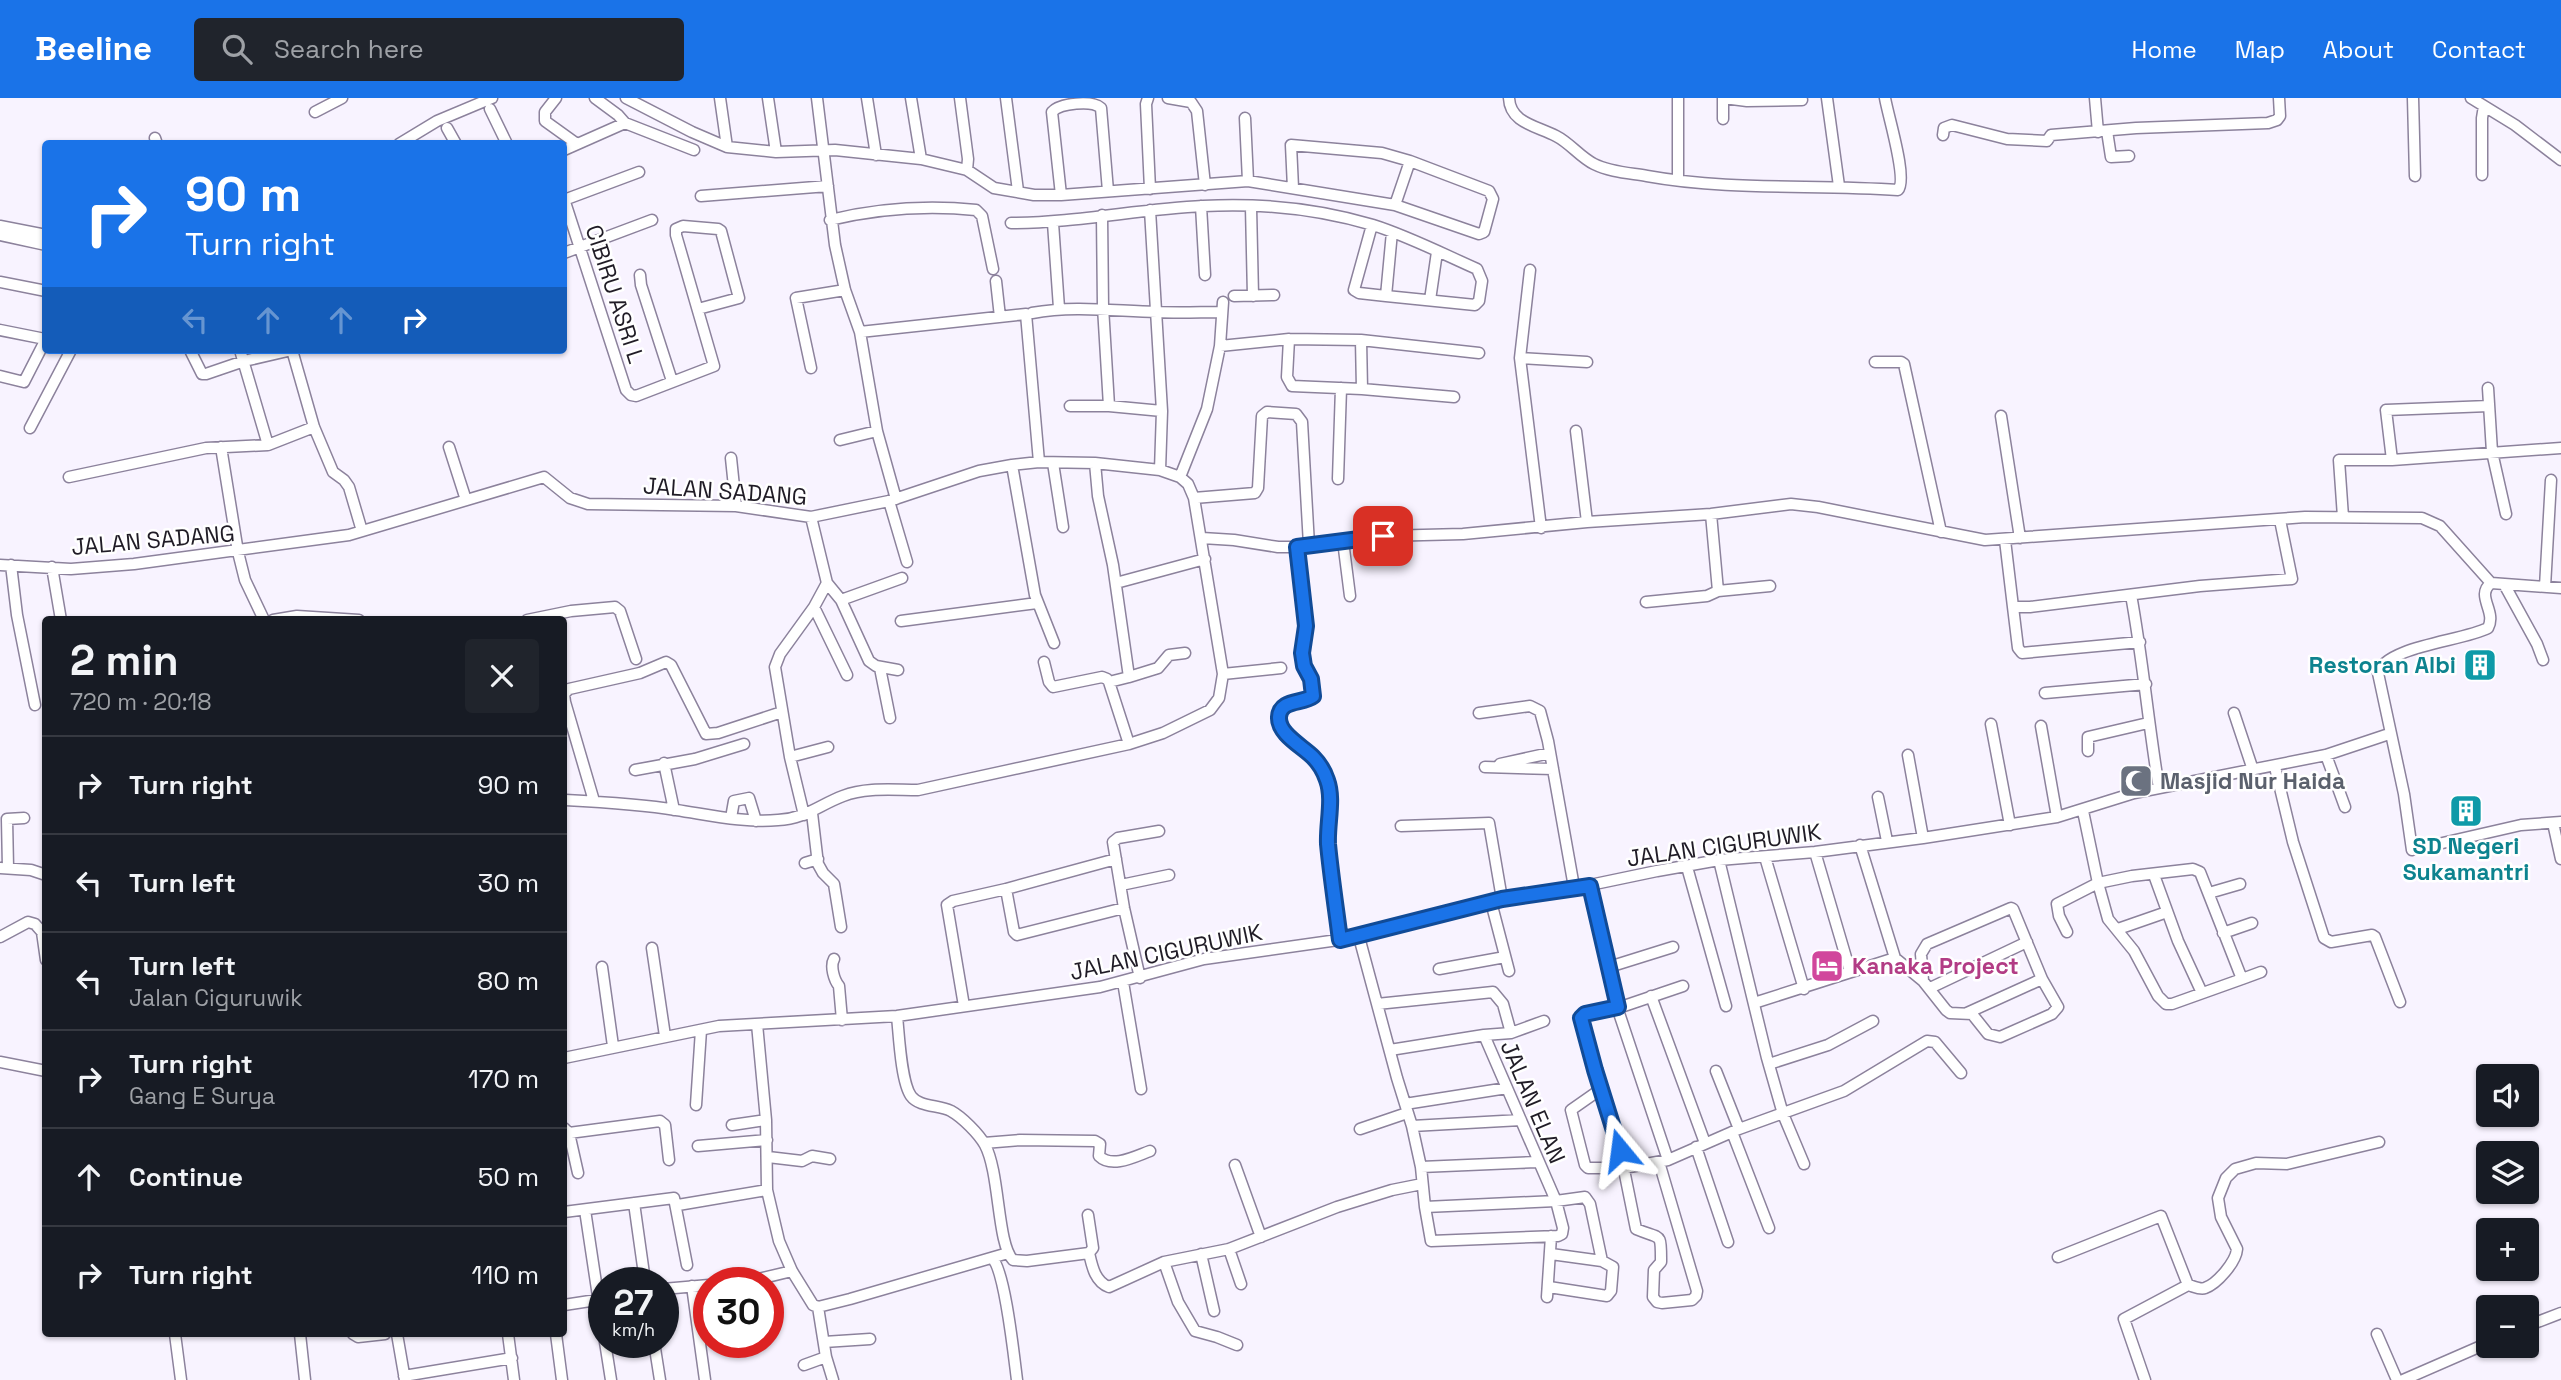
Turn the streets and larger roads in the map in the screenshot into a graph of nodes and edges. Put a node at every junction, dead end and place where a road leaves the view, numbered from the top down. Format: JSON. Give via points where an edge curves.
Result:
{"nodes":[{"id":1,"x":342,"y":98,"type":"edge"},
{"id":2,"x":492,"y":98,"type":"edge"},
{"id":3,"x":556,"y":98,"type":"edge"},
{"id":4,"x":595,"y":98,"type":"edge"},
{"id":5,"x":626,"y":98,"type":"edge"},
{"id":6,"x":720,"y":98,"type":"edge"},
{"id":7,"x":768,"y":98,"type":"edge"},
{"id":8,"x":817,"y":98,"type":"edge"},
{"id":9,"x":867,"y":98,"type":"edge"},
{"id":10,"x":911,"y":98,"type":"edge"},
{"id":11,"x":960,"y":98,"type":"edge"},
{"id":12,"x":1006,"y":98,"type":"edge"},
{"id":13,"x":1148,"y":98,"type":"edge"},
{"id":14,"x":1168,"y":98,"type":"edge"},
{"id":15,"x":1509,"y":98,"type":"edge"},
{"id":16,"x":1678,"y":98,"type":"edge"},
{"id":17,"x":1723,"y":98,"type":"edge"},
{"id":18,"x":1827,"y":98,"type":"edge"},
{"id":19,"x":1885,"y":98,"type":"edge"},
{"id":20,"x":2095,"y":98,"type":"edge"},
{"id":21,"x":2279,"y":98,"type":"edge"},
{"id":22,"x":2413,"y":98,"type":"edge"},
{"id":23,"x":2471,"y":98,"type":"edge"},
{"id":24,"x":1801,"y":100,"type":"dead end"},
{"id":25,"x":2484,"y":106,"type":"junction"},
{"id":26,"x":490,"y":109,"type":"dead end"},
{"id":27,"x":315,"y":112,"type":"dead end"},
{"id":28,"x":1245,"y":118,"type":"dead end"},
{"id":29,"x":1723,"y":119,"type":"dead end"},
{"id":30,"x":625,"y":123,"type":"junction"},
{"id":31,"x":447,"y":128,"type":"dead end"},
{"id":32,"x":2103,"y":131,"type":"junction"},
{"id":33,"x":1942,"y":135,"type":"dead end"},
{"id":34,"x":406,"y":140,"type":"edge"},
{"id":35,"x":454,"y":140,"type":"edge"},
{"id":36,"x":505,"y":140,"type":"edge"},
{"id":37,"x":578,"y":144,"type":"junction"},
{"id":38,"x":727,"y":147,"type":"junction"},
{"id":39,"x":567,"y":149,"type":"edge"},
{"id":40,"x":825,"y":149,"type":"junction"},
{"id":41,"x":694,"y":150,"type":"dead end"},
{"id":42,"x":776,"y":152,"type":"junction"},
{"id":43,"x":876,"y":155,"type":"junction"},
{"id":44,"x":2129,"y":156,"type":"dead end"},
{"id":45,"x":921,"y":159,"type":"junction"},
{"id":46,"x":2561,"y":160,"type":"edge"},
{"id":47,"x":1410,"y":161,"type":"junction"},
{"id":48,"x":967,"y":170,"type":"junction"},
{"id":49,"x":639,"y":172,"type":"dead end"},
{"id":50,"x":2482,"y":175,"type":"dead end"},
{"id":51,"x":2415,"y":176,"type":"dead end"},
{"id":52,"x":1678,"y":180,"type":"junction"},
{"id":53,"x":1248,"y":181,"type":"junction"},
{"id":54,"x":1205,"y":185,"type":"junction"},
{"id":55,"x":1839,"y":186,"type":"junction"},
{"id":56,"x":828,"y":187,"type":"junction"},
{"id":57,"x":1150,"y":188,"type":"junction"},
{"id":58,"x":1293,"y":188,"type":"junction"},
{"id":59,"x":1018,"y":191,"type":"junction"},
{"id":60,"x":1108,"y":191,"type":"junction"},
{"id":61,"x":1061,"y":195,"type":"junction"},
{"id":62,"x":701,"y":196,"type":"dead end"},
{"id":63,"x":567,"y":198,"type":"edge"},
{"id":64,"x":1395,"y":205,"type":"junction"},
{"id":65,"x":1201,"y":206,"type":"junction"},
{"id":66,"x":1251,"y":207,"type":"junction"},
{"id":67,"x":567,"y":208,"type":"edge"},
{"id":68,"x":1150,"y":210,"type":"junction"},
{"id":69,"x":1102,"y":215,"type":"junction"},
{"id":70,"x":652,"y":220,"type":"dead end"},
{"id":71,"x":830,"y":220,"type":"junction"},
{"id":72,"x":1011,"y":223,"type":"dead end"},
{"id":73,"x":1053,"y":223,"type":"junction"},
{"id":74,"x":1372,"y":225,"type":"junction"},
{"id":75,"x":0,"y":226,"type":"edge"},
{"id":76,"x":1392,"y":232,"type":"junction"},
{"id":77,"x":42,"y":234,"type":"edge"},
{"id":78,"x":0,"y":235,"type":"edge"},
{"id":79,"x":42,"y":244,"type":"edge"},
{"id":80,"x":580,"y":246,"type":"junction"},
{"id":81,"x":567,"y":252,"type":"edge"},
{"id":82,"x":1437,"y":252,"type":"junction"},
{"id":83,"x":993,"y":269,"type":"dead end"},
{"id":84,"x":1530,"y":270,"type":"dead end"},
{"id":85,"x":640,"y":275,"type":"dead end"},
{"id":86,"x":1205,"y":275,"type":"dead end"},
{"id":87,"x":996,"y":281,"type":"dead end"},
{"id":88,"x":0,"y":282,"type":"edge"},
{"id":89,"x":42,"y":290,"type":"edge"},
{"id":90,"x":845,"y":290,"type":"junction"},
{"id":91,"x":1274,"y":295,"type":"dead end"},
{"id":92,"x":1234,"y":296,"type":"dead end"},
{"id":93,"x":1253,"y":296,"type":"junction"},
{"id":94,"x":1385,"y":296,"type":"junction"},
{"id":95,"x":1430,"y":300,"type":"junction"},
{"id":96,"x":1103,"y":307,"type":"junction"},
{"id":97,"x":1059,"y":308,"type":"junction"},
{"id":98,"x":698,"y":309,"type":"junction"},
{"id":99,"x":1156,"y":312,"type":"junction"},
{"id":100,"x":1032,"y":313,"type":"dead end"},
{"id":101,"x":1000,"y":317,"type":"junction"},
{"id":102,"x":0,"y":330,"type":"edge"},
{"id":103,"x":860,"y":332,"type":"junction"},
{"id":104,"x":42,"y":338,"type":"edge"},
{"id":105,"x":1289,"y":339,"type":"junction"},
{"id":106,"x":1361,"y":340,"type":"junction"},
{"id":107,"x":42,"y":345,"type":"edge"},
{"id":108,"x":1220,"y":346,"type":"junction"},
{"id":109,"x":1479,"y":353,"type":"dead end"},
{"id":110,"x":69,"y":354,"type":"edge"},
{"id":111,"x":192,"y":354,"type":"edge"},
{"id":112,"x":242,"y":354,"type":"edge"},
{"id":113,"x":273,"y":354,"type":"edge"},
{"id":114,"x":293,"y":354,"type":"edge"},
{"id":115,"x":1520,"y":358,"type":"junction"},
{"id":116,"x":244,"y":360,"type":"junction"},
{"id":117,"x":1587,"y":362,"type":"dead end"},
{"id":118,"x":1875,"y":362,"type":"dead end"},
{"id":119,"x":811,"y":368,"type":"dead end"},
{"id":120,"x":0,"y":376,"type":"edge"},
{"id":121,"x":672,"y":381,"type":"junction"},
{"id":122,"x":1341,"y":388,"type":"junction"},
{"id":123,"x":2488,"y":388,"type":"dead end"},
{"id":124,"x":1362,"y":389,"type":"junction"},
{"id":125,"x":1454,"y":397,"type":"dead end"},
{"id":126,"x":2489,"y":405,"type":"junction"},
{"id":127,"x":1070,"y":407,"type":"dead end"},
{"id":128,"x":1109,"y":407,"type":"junction"},
{"id":129,"x":1163,"y":411,"type":"junction"},
{"id":130,"x":2001,"y":416,"type":"dead end"},
{"id":131,"x":314,"y":427,"type":"junction"},
{"id":132,"x":30,"y":428,"type":"dead end"},
{"id":133,"x":877,"y":431,"type":"junction"},
{"id":134,"x":1576,"y":431,"type":"dead end"},
{"id":135,"x":840,"y":440,"type":"dead end"},
{"id":136,"x":268,"y":445,"type":"junction"},
{"id":137,"x":221,"y":447,"type":"junction"},
{"id":138,"x":449,"y":447,"type":"dead end"},
{"id":139,"x":2561,"y":448,"type":"edge"},
{"id":140,"x":2492,"y":452,"type":"junction"},
{"id":141,"x":731,"y":458,"type":"dead end"},
{"id":142,"x":2392,"y":460,"type":"junction"},
{"id":143,"x":1039,"y":462,"type":"junction"},
{"id":144,"x":1053,"y":463,"type":"junction"},
{"id":145,"x":1095,"y":463,"type":"junction"},
{"id":146,"x":1012,"y":465,"type":"junction"},
{"id":147,"x":1160,"y":470,"type":"junction"},
{"id":148,"x":69,"y":477,"type":"dead end"},
{"id":149,"x":1180,"y":477,"type":"junction"},
{"id":150,"x":1338,"y":479,"type":"dead end"},
{"id":151,"x":2551,"y":480,"type":"dead end"},
{"id":152,"x":1194,"y":498,"type":"junction"},
{"id":153,"x":466,"y":500,"type":"junction"},
{"id":154,"x":893,"y":500,"type":"junction"},
{"id":155,"x":736,"y":506,"type":"junction"},
{"id":156,"x":1711,"y":514,"type":"junction"},
{"id":157,"x":2506,"y":514,"type":"dead end"},
{"id":158,"x":811,"y":517,"type":"junction"},
{"id":159,"x":2343,"y":517,"type":"junction"},
{"id":160,"x":2280,"y":520,"type":"junction"},
{"id":161,"x":1587,"y":522,"type":"junction"},
{"id":162,"x":1063,"y":527,"type":"dead end"},
{"id":163,"x":1541,"y":528,"type":"junction"},
{"id":164,"x":362,"y":531,"type":"junction"},
{"id":165,"x":1941,"y":532,"type":"junction"},
{"id":166,"x":1202,"y":538,"type":"junction"},
{"id":167,"x":2020,"y":538,"type":"junction"},
{"id":168,"x":2005,"y":540,"type":"junction"},
{"id":169,"x":1343,"y":541,"type":"junction"},
{"id":170,"x":1309,"y":545,"type":"junction"},
{"id":171,"x":1297,"y":547,"type":"junction"},
{"id":172,"x":238,"y":552,"type":"junction"},
{"id":173,"x":1205,"y":559,"type":"junction"},
{"id":174,"x":907,"y":562,"type":"dead end"},
{"id":175,"x":6,"y":565,"type":"edge"},
{"id":176,"x":52,"y":567,"type":"junction"},
{"id":177,"x":902,"y":578,"type":"dead end"},
{"id":178,"x":827,"y":583,"type":"junction"},
{"id":179,"x":1116,"y":583,"type":"junction"},
{"id":180,"x":2491,"y":583,"type":"junction"},
{"id":181,"x":2504,"y":584,"type":"junction"},
{"id":182,"x":1770,"y":586,"type":"dead end"},
{"id":183,"x":2545,"y":587,"type":"junction"},
{"id":184,"x":2561,"y":588,"type":"edge"},
{"id":185,"x":1718,"y":591,"type":"junction"},
{"id":186,"x":2131,"y":595,"type":"junction"},
{"id":187,"x":1350,"y":596,"type":"dead end"},
{"id":188,"x":841,"y":600,"type":"junction"},
{"id":189,"x":1646,"y":601,"type":"dead end"},
{"id":190,"x":1037,"y":603,"type":"junction"},
{"id":191,"x":814,"y":607,"type":"junction"},
{"id":192,"x":2013,"y":607,"type":"junction"},
{"id":193,"x":60,"y":616,"type":"edge"},
{"id":194,"x":262,"y":616,"type":"edge"},
{"id":195,"x":550,"y":616,"type":"edge"},
{"id":196,"x":901,"y":621,"type":"dead end"},
{"id":197,"x":2140,"y":642,"type":"junction"},
{"id":198,"x":1054,"y":643,"type":"dead end"},
{"id":199,"x":1185,"y":653,"type":"dead end"},
{"id":200,"x":636,"y":659,"type":"dead end"},
{"id":201,"x":2543,"y":660,"type":"dead end"},
{"id":202,"x":1044,"y":662,"type":"dead end"},
{"id":203,"x":880,"y":668,"type":"junction"},
{"id":204,"x":1281,"y":668,"type":"dead end"},
{"id":205,"x":898,"y":670,"type":"dead end"},
{"id":206,"x":1223,"y":674,"type":"junction"},
{"id":207,"x":847,"y":675,"type":"dead end"},
{"id":208,"x":1129,"y":677,"type":"junction"},
{"id":209,"x":1109,"y":682,"type":"junction"},
{"id":210,"x":2146,"y":684,"type":"junction"},
{"id":211,"x":567,"y":691,"type":"edge"},
{"id":212,"x":2045,"y":693,"type":"dead end"},
{"id":213,"x":35,"y":705,"type":"dead end"},
{"id":214,"x":567,"y":709,"type":"edge"},
{"id":215,"x":782,"y":712,"type":"junction"},
{"id":216,"x":1479,"y":713,"type":"dead end"},
{"id":217,"x":2234,"y":713,"type":"dead end"},
{"id":218,"x":890,"y":718,"type":"dead end"},
{"id":219,"x":2148,"y":723,"type":"junction"},
{"id":220,"x":1991,"y":724,"type":"dead end"},
{"id":221,"x":2041,"y":726,"type":"dead end"},
{"id":222,"x":2389,"y":734,"type":"junction"},
{"id":223,"x":744,"y":744,"type":"dead end"},
{"id":224,"x":1129,"y":744,"type":"junction"},
{"id":225,"x":828,"y":747,"type":"dead end"},
{"id":226,"x":2088,"y":751,"type":"dead end"},
{"id":227,"x":1550,"y":753,"type":"junction"},
{"id":228,"x":1908,"y":755,"type":"dead end"},
{"id":229,"x":2326,"y":755,"type":"junction"},
{"id":230,"x":790,"y":757,"type":"junction"},
{"id":231,"x":664,"y":763,"type":"junction"},
{"id":232,"x":2275,"y":767,"type":"junction"},
{"id":233,"x":1553,"y":769,"type":"junction"},
{"id":234,"x":635,"y":770,"type":"dead end"},
{"id":235,"x":2253,"y":770,"type":"junction"},
{"id":236,"x":2159,"y":788,"type":"junction"},
{"id":237,"x":1878,"y":797,"type":"dead end"},
{"id":238,"x":567,"y":800,"type":"edge"},
{"id":239,"x":594,"y":801,"type":"junction"},
{"id":240,"x":2345,"y":807,"type":"dead end"},
{"id":241,"x":674,"y":810,"type":"junction"},
{"id":242,"x":2083,"y":811,"type":"junction"},
{"id":243,"x":808,"y":814,"type":"junction"},
{"id":244,"x":2057,"y":817,"type":"junction"},
{"id":245,"x":24,"y":818,"type":"dead end"},
{"id":246,"x":731,"y":818,"type":"junction"},
{"id":247,"x":756,"y":821,"type":"junction"},
{"id":248,"x":2557,"y":822,"type":"edge"},
{"id":249,"x":2010,"y":825,"type":"junction"},
{"id":250,"x":1401,"y":826,"type":"dead end"},
{"id":251,"x":1159,"y":831,"type":"dead end"},
{"id":252,"x":1923,"y":838,"type":"junction"},
{"id":253,"x":1887,"y":841,"type":"junction"},
{"id":254,"x":1860,"y":845,"type":"junction"},
{"id":255,"x":1815,"y":852,"type":"junction"},
{"id":256,"x":1765,"y":857,"type":"junction"},
{"id":257,"x":818,"y":859,"type":"junction"},
{"id":258,"x":1116,"y":859,"type":"junction"},
{"id":259,"x":2561,"y":859,"type":"edge"},
{"id":260,"x":1719,"y":860,"type":"junction"},
{"id":261,"x":805,"y":863,"type":"dead end"},
{"id":262,"x":1686,"y":867,"type":"junction"},
{"id":263,"x":4,"y":868,"type":"edge"},
{"id":264,"x":42,"y":874,"type":"edge"},
{"id":265,"x":1169,"y":874,"type":"dead end"},
{"id":266,"x":2154,"y":875,"type":"junction"},
{"id":267,"x":2098,"y":883,"type":"junction"},
{"id":268,"x":2240,"y":884,"type":"dead end"},
{"id":269,"x":1121,"y":885,"type":"junction"},
{"id":270,"x":1590,"y":886,"type":"junction"},
{"id":271,"x":1574,"y":887,"type":"junction"},
{"id":272,"x":1006,"y":889,"type":"junction"},
{"id":273,"x":2208,"y":893,"type":"junction"},
{"id":274,"x":1502,"y":899,"type":"junction"},
{"id":275,"x":1490,"y":902,"type":"junction"},
{"id":276,"x":1124,"y":908,"type":"junction"},
{"id":277,"x":2166,"y":912,"type":"junction"},
{"id":278,"x":2252,"y":923,"type":"dead end"},
{"id":279,"x":841,"y":927,"type":"dead end"},
{"id":280,"x":2118,"y":929,"type":"junction"},
{"id":281,"x":42,"y":932,"type":"edge"},
{"id":282,"x":2067,"y":932,"type":"dead end"},
{"id":283,"x":2223,"y":933,"type":"junction"},
{"id":284,"x":0,"y":937,"type":"edge"},
{"id":285,"x":1359,"y":937,"type":"junction"},
{"id":286,"x":1340,"y":940,"type":"junction"},
{"id":287,"x":2027,"y":942,"type":"junction"},
{"id":288,"x":1673,"y":947,"type":"dead end"},
{"id":289,"x":652,"y":948,"type":"dead end"},
{"id":290,"x":1505,"y":957,"type":"junction"},
{"id":291,"x":834,"y":958,"type":"dead end"},
{"id":292,"x":1895,"y":958,"type":"junction"},
{"id":293,"x":602,"y":967,"type":"dead end"},
{"id":294,"x":1609,"y":967,"type":"junction"},
{"id":295,"x":1439,"y":969,"type":"dead end"},
{"id":296,"x":1509,"y":971,"type":"dead end"},
{"id":297,"x":1850,"y":971,"type":"junction"},
{"id":298,"x":2262,"y":972,"type":"dead end"},
{"id":299,"x":1140,"y":978,"type":"junction"},
{"id":300,"x":2042,"y":979,"type":"junction"},
{"id":301,"x":2242,"y":979,"type":"junction"},
{"id":302,"x":1123,"y":982,"type":"junction"},
{"id":303,"x":1926,"y":984,"type":"junction"},
{"id":304,"x":1683,"y":986,"type":"dead end"},
{"id":305,"x":1804,"y":989,"type":"junction"},
{"id":306,"x":2202,"y":993,"type":"junction"},
{"id":307,"x":1651,"y":996,"type":"junction"},
{"id":308,"x":2400,"y":1002,"type":"dead end"},
{"id":309,"x":1754,"y":1003,"type":"junction"},
{"id":310,"x":1377,"y":1004,"type":"junction"},
{"id":311,"x":964,"y":1006,"type":"junction"},
{"id":312,"x":1726,"y":1006,"type":"dead end"},
{"id":313,"x":1618,"y":1007,"type":"junction"},
{"id":314,"x":1967,"y":1013,"type":"junction"},
{"id":315,"x":897,"y":1016,"type":"junction"},
{"id":316,"x":842,"y":1020,"type":"junction"},
{"id":317,"x":1544,"y":1021,"type":"dead end"},
{"id":318,"x":1873,"y":1021,"type":"dead end"},
{"id":319,"x":757,"y":1024,"type":"junction"},
{"id":320,"x":701,"y":1030,"type":"junction"},
{"id":321,"x":1511,"y":1033,"type":"junction"},
{"id":322,"x":1483,"y":1035,"type":"junction"},
{"id":323,"x":665,"y":1036,"type":"junction"},
{"id":324,"x":613,"y":1046,"type":"junction"},
{"id":325,"x":1390,"y":1050,"type":"junction"},
{"id":326,"x":567,"y":1057,"type":"edge"},
{"id":327,"x":0,"y":1062,"type":"edge"},
{"id":328,"x":1769,"y":1064,"type":"junction"},
{"id":329,"x":42,"y":1070,"type":"edge"},
{"id":330,"x":1716,"y":1071,"type":"dead end"},
{"id":331,"x":1961,"y":1073,"type":"dead end"},
{"id":332,"x":1507,"y":1088,"type":"junction"},
{"id":333,"x":1141,"y":1089,"type":"dead end"},
{"id":334,"x":1601,"y":1089,"type":"junction"},
{"id":335,"x":696,"y":1105,"type":"dead end"},
{"id":336,"x":1406,"y":1109,"type":"junction"},
{"id":337,"x":1783,"y":1114,"type":"junction"},
{"id":338,"x":766,"y":1120,"type":"junction"},
{"id":339,"x":1521,"y":1120,"type":"junction"},
{"id":340,"x":732,"y":1125,"type":"dead end"},
{"id":341,"x":1412,"y":1126,"type":"junction"},
{"id":342,"x":1360,"y":1129,"type":"dead end"},
{"id":343,"x":567,"y":1131,"type":"edge"},
{"id":344,"x":1736,"y":1131,"type":"junction"},
{"id":345,"x":767,"y":1140,"type":"junction"},
{"id":346,"x":2379,"y":1142,"type":"dead end"},
{"id":347,"x":984,"y":1143,"type":"junction"},
{"id":348,"x":1701,"y":1145,"type":"junction"},
{"id":349,"x":698,"y":1146,"type":"dead end"},
{"id":350,"x":1150,"y":1151,"type":"dead end"},
{"id":351,"x":569,"y":1154,"type":"edge"},
{"id":352,"x":768,"y":1157,"type":"junction"},
{"id":353,"x":830,"y":1159,"type":"dead end"},
{"id":354,"x":669,"y":1160,"type":"dead end"},
{"id":355,"x":1664,"y":1161,"type":"junction"},
{"id":356,"x":1537,"y":1162,"type":"junction"},
{"id":357,"x":1804,"y":1164,"type":"dead end"},
{"id":358,"x":1235,"y":1165,"type":"dead end"},
{"id":359,"x":1421,"y":1167,"type":"junction"},
{"id":360,"x":1624,"y":1168,"type":"junction"},
{"id":361,"x":578,"y":1173,"type":"dead end"},
{"id":362,"x":1422,"y":1184,"type":"junction"},
{"id":363,"x":768,"y":1190,"type":"junction"},
{"id":364,"x":1556,"y":1202,"type":"junction"},
{"id":365,"x":634,"y":1203,"type":"junction"},
{"id":366,"x":678,"y":1205,"type":"dead end"},
{"id":367,"x":1425,"y":1207,"type":"junction"},
{"id":368,"x":585,"y":1210,"type":"junction"},
{"id":369,"x":567,"y":1212,"type":"edge"},
{"id":370,"x":1088,"y":1215,"type":"dead end"},
{"id":371,"x":1769,"y":1228,"type":"dead end"},
{"id":372,"x":1557,"y":1235,"type":"junction"},
{"id":373,"x":1261,"y":1237,"type":"junction"},
{"id":374,"x":1728,"y":1242,"type":"dead end"},
{"id":375,"x":1229,"y":1249,"type":"junction"},
{"id":376,"x":1008,"y":1253,"type":"junction"},
{"id":377,"x":1088,"y":1253,"type":"junction"},
{"id":378,"x":1201,"y":1254,"type":"junction"},
{"id":379,"x":1551,"y":1254,"type":"junction"},
{"id":380,"x":2058,"y":1257,"type":"dead end"},
{"id":381,"x":992,"y":1258,"type":"junction"},
{"id":382,"x":1602,"y":1261,"type":"junction"},
{"id":383,"x":1164,"y":1262,"type":"junction"},
{"id":384,"x":687,"y":1265,"type":"dead end"},
{"id":385,"x":595,"y":1267,"type":"edge"},
{"id":386,"x":643,"y":1267,"type":"edge"},
{"id":387,"x":792,"y":1271,"type":"junction"},
{"id":388,"x":784,"y":1273,"type":"edge"},
{"id":389,"x":1241,"y":1284,"type":"dead end"},
{"id":390,"x":2188,"y":1285,"type":"junction"},
{"id":391,"x":692,"y":1286,"type":"joint"},
{"id":392,"x":679,"y":1287,"type":"edge"},
{"id":393,"x":588,"y":1302,"type":"edge"},
{"id":394,"x":567,"y":1305,"type":"edge"},
{"id":395,"x":818,"y":1307,"type":"junction"},
{"id":396,"x":1214,"y":1311,"type":"dead end"},
{"id":397,"x":2561,"y":1313,"type":"edge"},
{"id":398,"x":2539,"y":1321,"type":"edge"},
{"id":399,"x":2377,"y":1334,"type":"dead end"},
{"id":400,"x":175,"y":1337,"type":"edge"},
{"id":401,"x":300,"y":1337,"type":"edge"},
{"id":402,"x":397,"y":1337,"type":"edge"},
{"id":403,"x":508,"y":1337,"type":"edge"},
{"id":404,"x":556,"y":1337,"type":"edge"},
{"id":405,"x":870,"y":1339,"type":"dead end"},
{"id":406,"x":824,"y":1342,"type":"junction"},
{"id":407,"x":1237,"y":1345,"type":"dead end"},
{"id":408,"x":2476,"y":1349,"type":"edge"},
{"id":409,"x":826,"y":1357,"type":"junction"},
{"id":410,"x":512,"y":1358,"type":"junction"},
{"id":411,"x":608,"y":1358,"type":"edge"},
{"id":412,"x":657,"y":1358,"type":"edge"},
{"id":413,"x":804,"y":1365,"type":"dead end"},
{"id":414,"x":2428,"y":1375,"type":"edge"},
{"id":415,"x":404,"y":1378,"type":"edge"},
{"id":416,"x":181,"y":1380,"type":"edge"},
{"id":417,"x":305,"y":1380,"type":"edge"},
{"id":418,"x":514,"y":1380,"type":"edge"},
{"id":419,"x":562,"y":1380,"type":"edge"},
{"id":420,"x":611,"y":1380,"type":"edge"},
{"id":421,"x":660,"y":1380,"type":"edge"},
{"id":422,"x":705,"y":1380,"type":"edge"},
{"id":423,"x":832,"y":1380,"type":"edge"},
{"id":424,"x":1017,"y":1380,"type":"edge"},
{"id":425,"x":2145,"y":1380,"type":"edge"},
{"id":426,"x":2398,"y":1380,"type":"edge"},
{"id":427,"x":2403,"y":1380,"type":"edge"}],
"edges":[{"from":1,"to":27,"type":"street"},
{"from":2,"to":34,"type":"street"},
{"from":3,"to":37,"type":"street","via":[[545,112],[545,121]]},
{"from":4,"to":30,"type":"street"},
{"from":5,"to":38,"type":"street"},
{"from":6,"to":38,"type":"street"},
{"from":7,"to":42,"type":"street"},
{"from":8,"to":40,"type":"street"},
{"from":9,"to":43,"type":"street"},
{"from":10,"to":45,"type":"street"},
{"from":11,"to":48,"type":"street"},
{"from":12,"to":59,"type":"street"},
{"from":13,"to":57,"type":"street"},
{"from":14,"to":54,"type":"street","via":[[1191,102],[1197,111]]},
{"from":15,"to":52,"type":"street","via":[[1515,116],[1558,136],[1594,164]]},
{"from":16,"to":52,"type":"street"},
{"from":17,"to":24,"type":"street"},
{"from":17,"to":29,"type":"street"},
{"from":18,"to":55,"type":"street"},
{"from":19,"to":55,"type":"street","via":[[1902,166],[1902,188]]},
{"from":20,"to":32,"type":"street"},
{"from":21,"to":32,"type":"street","via":[[2280,116],[2272,122]]},
{"from":22,"to":51,"type":"street"},
{"from":23,"to":25,"type":"street"},
{"from":25,"to":46,"type":"street"},
{"from":25,"to":50,"type":"street"},
{"from":26,"to":36,"type":"street"},
{"from":28,"to":53,"type":"street"},
{"from":30,"to":37,"type":"street"},
{"from":30,"to":41,"type":"street"},
{"from":31,"to":35,"type":"street"},
{"from":32,"to":33,"type":"street","via":[[2051,135],[2047,141],[2017,140],[1952,125],[1944,128]]},
{"from":32,"to":44,"type":"street","via":[[2111,157]]},
{"from":37,"to":39,"type":"street"},
{"from":38,"to":42,"type":"street"},
{"from":40,"to":42,"type":"street"},
{"from":40,"to":43,"type":"street"},
{"from":40,"to":56,"type":"street"},
{"from":43,"to":45,"type":"street"},
{"from":45,"to":48,"type":"street"},
{"from":47,"to":58,"type":"street","via":[[1382,153],[1291,145]]},
{"from":47,"to":64,"type":"street"},
{"from":47,"to":64,"type":"street","via":[[1489,191],[1493,200],[1487,226],[1479,234]]},
{"from":48,"to":59,"type":"street","via":[[994,188]]},
{"from":49,"to":63,"type":"street"},
{"from":52,"to":55,"type":"street"},
{"from":53,"to":54,"type":"street"},
{"from":53,"to":58,"type":"street"},
{"from":54,"to":57,"type":"street"},
{"from":56,"to":62,"type":"street"},
{"from":56,"to":71,"type":"street"},
{"from":57,"to":60,"type":"street"},
{"from":58,"to":64,"type":"street"},
{"from":59,"to":61,"type":"street"},
{"from":60,"to":61,"type":"street"},
{"from":60,"to":61,"type":"street","via":[[1102,110],[1098,104],[1083,104],[1057,107],[1052,112]]},
{"from":65,"to":66,"type":"street"},
{"from":65,"to":68,"type":"street"},
{"from":65,"to":86,"type":"street"},
{"from":66,"to":74,"type":"street","via":[[1320,213]]},
{"from":66,"to":93,"type":"street"},
{"from":67,"to":80,"type":"street","name":"CIBIRU ASRI L"},
{"from":68,"to":69,"type":"street"},
{"from":68,"to":99,"type":"street"},
{"from":69,"to":73,"type":"street"},
{"from":69,"to":96,"type":"street"},
{"from":70,"to":80,"type":"street"},
{"from":71,"to":83,"type":"street","via":[[909,207],[976,210],[982,216]]},
{"from":71,"to":90,"type":"street"},
{"from":72,"to":73,"type":"street"},
{"from":73,"to":97,"type":"street"},
{"from":74,"to":76,"type":"street"},
{"from":74,"to":94,"type":"street","via":[[1354,290]]},
{"from":75,"to":77,"type":"street"},
{"from":76,"to":82,"type":"street"},
{"from":76,"to":94,"type":"street"},
{"from":78,"to":79,"type":"street"},
{"from":80,"to":81,"type":"street"},
{"from":80,"to":121,"type":"street","name":"CIBIRU ASRI L","via":[[626,390],[636,396]]},
{"from":82,"to":95,"type":"street"},
{"from":82,"to":95,"type":"street","via":[[1480,272],[1481,299],[1475,305]]},
{"from":84,"to":115,"type":"street"},
{"from":85,"to":121,"type":"street"},
{"from":87,"to":101,"type":"street"},
{"from":88,"to":89,"type":"street"},
{"from":90,"to":103,"type":"street"},
{"from":90,"to":119,"type":"street","via":[[796,298]]},
{"from":91,"to":93,"type":"street"},
{"from":92,"to":93,"type":"street"},
{"from":94,"to":95,"type":"street"},
{"from":96,"to":97,"type":"street"},
{"from":96,"to":99,"type":"street"},
{"from":96,"to":128,"type":"street"},
{"from":97,"to":100,"type":"street"},
{"from":98,"to":98,"type":"street","via":[[676,234],[680,227],[722,231],[739,298]]},
{"from":98,"to":121,"type":"street","via":[[714,366]]},
{"from":99,"to":108,"type":"street","via":[[1223,307]]},
{"from":99,"to":129,"type":"street"},
{"from":101,"to":103,"type":"street"},
{"from":101,"to":143,"type":"street","via":[[1026,314]]},
{"from":102,"to":104,"type":"street"},
{"from":103,"to":133,"type":"street"},
{"from":105,"to":106,"type":"street"},
{"from":105,"to":108,"type":"street"},
{"from":105,"to":122,"type":"street","via":[[1289,384]]},
{"from":106,"to":109,"type":"street"},
{"from":106,"to":124,"type":"street"},
{"from":107,"to":120,"type":"street","via":[[24,382]]},
{"from":108,"to":149,"type":"street","via":[[1207,408]]},
{"from":110,"to":132,"type":"street"},
{"from":111,"to":116,"type":"street","via":[[202,374]]},
{"from":112,"to":116,"type":"street"},
{"from":113,"to":116,"type":"street"},
{"from":114,"to":131,"type":"street"},
{"from":115,"to":117,"type":"street"},
{"from":115,"to":163,"type":"street"},
{"from":116,"to":136,"type":"street"},
{"from":118,"to":165,"type":"street","via":[[1904,364]]},
{"from":122,"to":124,"type":"street"},
{"from":122,"to":150,"type":"street"},
{"from":123,"to":126,"type":"street"},
{"from":124,"to":125,"type":"street"},
{"from":126,"to":140,"type":"street"},
{"from":126,"to":142,"type":"street","via":[[2386,410]]},
{"from":127,"to":128,"type":"street"},
{"from":128,"to":129,"type":"street"},
{"from":129,"to":147,"type":"street"},
{"from":130,"to":167,"type":"street"},
{"from":131,"to":136,"type":"street"},
{"from":131,"to":164,"type":"street","via":[[333,472],[349,486]]},
{"from":133,"to":135,"type":"street"},
{"from":133,"to":154,"type":"street"},
{"from":134,"to":161,"type":"street"},
{"from":136,"to":137,"type":"street"},
{"from":137,"to":148,"type":"street"},
{"from":137,"to":172,"type":"street"},
{"from":138,"to":153,"type":"street"},
{"from":139,"to":140,"type":"street"},
{"from":140,"to":142,"type":"street"},
{"from":140,"to":157,"type":"street"},
{"from":141,"to":155,"type":"street"},
{"from":142,"to":159,"type":"street","via":[[2339,460]]},
{"from":143,"to":144,"type":"street","name":"JALAN SADANG"},
{"from":143,"to":146,"type":"street","name":"JALAN SADANG"},
{"from":144,"to":145,"type":"street","name":"JALAN SADANG"},
{"from":144,"to":162,"type":"street"},
{"from":145,"to":147,"type":"street","name":"JALAN SADANG"},
{"from":145,"to":179,"type":"street"},
{"from":146,"to":154,"type":"street","name":"JALAN SADANG","via":[[979,471]]},
{"from":146,"to":190,"type":"street"},
{"from":147,"to":149,"type":"street","name":"JALAN SADANG"},
{"from":149,"to":152,"type":"street"},
{"from":151,"to":183,"type":"street"},
{"from":152,"to":166,"type":"street"},
{"from":152,"to":170,"type":"street","via":[[1255,493],[1262,416],[1267,412],[1296,414],[1302,422]]},
{"from":153,"to":155,"type":"street","name":"JALAN SADANG","via":[[544,477],[570,498],[588,504]]},
{"from":153,"to":164,"type":"street","name":"JALAN SADANG"},
{"from":154,"to":158,"type":"street","name":"JALAN SADANG"},
{"from":154,"to":174,"type":"street"},
{"from":155,"to":158,"type":"street","name":"JALAN SADANG"},
{"from":156,"to":161,"type":"street"},
{"from":156,"to":165,"type":"street","via":[[1802,504]]},
{"from":156,"to":185,"type":"street"},
{"from":158,"to":178,"type":"street"},
{"from":159,"to":160,"type":"street"},
{"from":159,"to":180,"type":"street","via":[[2430,520],[2441,526]]},
{"from":160,"to":167,"type":"street"},
{"from":160,"to":186,"type":"street","via":[[2292,579]]},
{"from":161,"to":163,"type":"street"},
{"from":163,"to":169,"type":"street"},
{"from":164,"to":172,"type":"street","name":"JALAN SADANG"},
{"from":165,"to":168,"type":"street"},
{"from":166,"to":171,"type":"street"},
{"from":166,"to":173,"type":"street"},
{"from":167,"to":168,"type":"street"},
{"from":168,"to":192,"type":"street"},
{"from":169,"to":170,"type":"street"},
{"from":169,"to":187,"type":"street"},
{"from":170,"to":171,"type":"street"},
{"from":171,"to":286,"type":"street","via":[[1306,626],[1302,653],[1313,696],[1288,704],[1279,717],[1281,726],[1315,758],[1330,791],[1328,844]]},
{"from":172,"to":176,"type":"street","name":"JALAN SADANG","via":[[134,564]]},
{"from":172,"to":194,"type":"street"},
{"from":173,"to":179,"type":"street"},
{"from":173,"to":206,"type":"street"},
{"from":175,"to":176,"type":"street","name":"JALAN SADANG"},
{"from":175,"to":213,"type":"street"},
{"from":176,"to":193,"type":"street"},
{"from":177,"to":188,"type":"street"},
{"from":178,"to":188,"type":"street"},
{"from":178,"to":191,"type":"street"},
{"from":179,"to":208,"type":"street"},
{"from":180,"to":181,"type":"street"},
{"from":180,"to":222,"type":"street","via":[[2483,595],[2491,617],[2488,628],[2394,656],[2380,666]]},
{"from":181,"to":183,"type":"street"},
{"from":181,"to":201,"type":"street"},
{"from":182,"to":185,"type":"street"},
{"from":183,"to":184,"type":"street"},
{"from":185,"to":189,"type":"street"},
{"from":186,"to":192,"type":"street"},
{"from":186,"to":197,"type":"street"},
{"from":188,"to":203,"type":"street","via":[[869,661]]},
{"from":190,"to":196,"type":"street"},
{"from":190,"to":198,"type":"street"},
{"from":191,"to":207,"type":"street"},
{"from":191,"to":215,"type":"street","via":[[778,657],[775,674]]},
{"from":192,"to":197,"type":"street","via":[[2018,648],[2025,654]]},
{"from":195,"to":200,"type":"street","via":[[615,607]]},
{"from":197,"to":210,"type":"street"},
{"from":199,"to":208,"type":"street","via":[[1170,655],[1158,668]]},
{"from":202,"to":209,"type":"street","via":[[1053,687],[1102,677]]},
{"from":203,"to":205,"type":"street"},
{"from":203,"to":218,"type":"street"},
{"from":204,"to":206,"type":"street"},
{"from":206,"to":224,"type":"street","via":[[1219,698],[1210,710]]},
{"from":208,"to":209,"type":"street"},
{"from":209,"to":224,"type":"street"},
{"from":210,"to":212,"type":"street"},
{"from":210,"to":219,"type":"street"},
{"from":211,"to":215,"type":"street","via":[[666,662],[706,734]]},
{"from":214,"to":239,"type":"street"},
{"from":215,"to":230,"type":"street"},
{"from":216,"to":227,"type":"street","via":[[1537,707]]},
{"from":217,"to":235,"type":"street"},
{"from":219,"to":226,"type":"street","via":[[2088,737]]},
{"from":219,"to":236,"type":"street"},
{"from":220,"to":249,"type":"street"},
{"from":221,"to":244,"type":"street"},
{"from":222,"to":229,"type":"street","name":"JALAN CIGURUWIK"},
{"from":222,"to":248,"type":"street","via":[[2412,850],[2521,825]]},
{"from":223,"to":231,"type":"street","via":[[695,760]]},
{"from":224,"to":243,"type":"street","via":[[918,790],[852,793]]},
{"from":225,"to":230,"type":"street"},
{"from":227,"to":233,"type":"street"},
{"from":227,"to":233,"type":"street","via":[[1485,767]]},
{"from":228,"to":252,"type":"street"},
{"from":229,"to":232,"type":"street","name":"JALAN CIGURUWIK"},
{"from":229,"to":240,"type":"street"},
{"from":230,"to":243,"type":"street"},
{"from":231,"to":234,"type":"street"},
{"from":231,"to":241,"type":"street"},
{"from":232,"to":235,"type":"street","name":"JALAN CIGURUWIK"},
{"from":232,"to":308,"type":"street","via":[[2323,938],[2331,942],[2375,937]]},
{"from":233,"to":271,"type":"street"},
{"from":235,"to":236,"type":"street","name":"JALAN CIGURUWIK"},
{"from":236,"to":242,"type":"street","name":"JALAN CIGURUWIK"},
{"from":237,"to":253,"type":"street"},
{"from":238,"to":239,"type":"street"},
{"from":239,"to":241,"type":"street"},
{"from":241,"to":246,"type":"street"},
{"from":242,"to":244,"type":"street","name":"JALAN CIGURUWIK"},
{"from":242,"to":267,"type":"street"},
{"from":243,"to":247,"type":"street"},
{"from":243,"to":257,"type":"street"},
{"from":244,"to":249,"type":"street","name":"JALAN CIGURUWIK"},
{"from":245,"to":263,"type":"street","via":[[7,819]]},
{"from":246,"to":247,"type":"street"},
{"from":246,"to":247,"type":"street","via":[[734,801],[748,798]]},
{"from":248,"to":259,"type":"street"},
{"from":249,"to":252,"type":"street","name":"JALAN CIGURUWIK"},
{"from":250,"to":274,"type":"street","via":[[1489,823]]},
{"from":251,"to":258,"type":"street","via":[[1114,840]]},
{"from":252,"to":253,"type":"street","name":"JALAN CIGURUWIK"},
{"from":253,"to":254,"type":"street","name":"JALAN CIGURUWIK"},
{"from":254,"to":255,"type":"street","name":"JALAN CIGURUWIK"},
{"from":254,"to":292,"type":"street"},
{"from":255,"to":256,"type":"street","name":"JALAN CIGURUWIK"},
{"from":255,"to":297,"type":"street"},
{"from":256,"to":260,"type":"street","name":"JALAN CIGURUWIK"},
{"from":256,"to":305,"type":"street"},
{"from":257,"to":261,"type":"street"},
{"from":257,"to":279,"type":"street","via":[[834,884]]},
{"from":258,"to":269,"type":"street"},
{"from":258,"to":272,"type":"street"},
{"from":260,"to":262,"type":"street","name":"JALAN CIGURUWIK"},
{"from":260,"to":309,"type":"street"},
{"from":262,"to":270,"type":"street","name":"JALAN CIGURUWIK"},
{"from":262,"to":312,"type":"street"},
{"from":263,"to":264,"type":"street"},
{"from":265,"to":269,"type":"street"},
{"from":266,"to":267,"type":"street"},
{"from":266,"to":273,"type":"street","via":[[2197,870]]},
{"from":266,"to":277,"type":"street"},
{"from":267,"to":280,"type":"street","via":[[2108,919]]},
{"from":267,"to":282,"type":"street","via":[[2057,904]]},
{"from":268,"to":273,"type":"street"},
{"from":269,"to":276,"type":"street"},
{"from":270,"to":271,"type":"street","name":"JALAN CIGURUWIK"},
{"from":270,"to":294,"type":"street"},
{"from":271,"to":274,"type":"street","name":"JALAN CIGURUWIK"},
{"from":272,"to":276,"type":"street","via":[[1017,936]]},
{"from":272,"to":311,"type":"street","via":[[947,905]]},
{"from":273,"to":283,"type":"street"},
{"from":274,"to":275,"type":"street","name":"JALAN CIGURUWIK"},
{"from":275,"to":285,"type":"street","name":"JALAN CIGURUWIK"},
{"from":275,"to":290,"type":"street"},
{"from":276,"to":299,"type":"street"},
{"from":277,"to":280,"type":"street"},
{"from":277,"to":306,"type":"street"},
{"from":278,"to":283,"type":"street"},
{"from":280,"to":306,"type":"street","via":[[2163,1002],[2169,1005]]},
{"from":281,"to":284,"type":"street","via":[[28,922]]},
{"from":283,"to":301,"type":"street"},
{"from":285,"to":286,"type":"street","name":"JALAN CIGURUWIK"},
{"from":285,"to":310,"type":"street"},
{"from":286,"to":299,"type":"street","name":"JALAN CIGURUWIK","via":[[1216,957]]},
{"from":287,"to":300,"type":"street"},
{"from":287,"to":303,"type":"street"},
{"from":287,"to":303,"type":"street","via":[[2013,909],[2007,908],[1927,944],[1921,954]]},
{"from":288,"to":294,"type":"street"},
{"from":289,"to":323,"type":"street"},
{"from":290,"to":295,"type":"street"},
{"from":290,"to":296,"type":"street"},
{"from":291,"to":316,"type":"street"},
{"from":292,"to":297,"type":"street"},
{"from":292,"to":303,"type":"street"},
{"from":293,"to":324,"type":"street"},
{"from":294,"to":313,"type":"street"},
{"from":297,"to":305,"type":"street"},
{"from":298,"to":301,"type":"street"},
{"from":299,"to":302,"type":"street","name":"JALAN CIGURUWIK"},
{"from":300,"to":314,"type":"street"},
{"from":300,"to":314,"type":"street","via":[[2057,1009],[2005,1036],[1991,1036]]},
{"from":301,"to":306,"type":"street"},
{"from":302,"to":311,"type":"street","name":"JALAN CIGURUWIK"},
{"from":302,"to":333,"type":"street"},
{"from":303,"to":314,"type":"street","via":[[1950,1013]]},
{"from":304,"to":307,"type":"street"},
{"from":305,"to":309,"type":"street"},
{"from":307,"to":313,"type":"street"},
{"from":307,"to":348,"type":"street"},
{"from":309,"to":328,"type":"street"},
{"from":310,"to":321,"type":"street","via":[[1493,992],[1503,1004]]},
{"from":310,"to":325,"type":"street"},
{"from":311,"to":315,"type":"street","name":"JALAN CIGURUWIK"},
{"from":313,"to":334,"type":"street","via":[[1581,1018]]},
{"from":313,"to":355,"type":"street"},
{"from":315,"to":316,"type":"street","name":"JALAN CIGURUWIK"},
{"from":315,"to":347,"type":"street","via":[[911,1096],[954,1112]]},
{"from":316,"to":319,"type":"street","name":"JALAN CIGURUWIK"},
{"from":317,"to":321,"type":"street"},
{"from":318,"to":328,"type":"street","via":[[1828,1045]]},
{"from":319,"to":320,"type":"street","name":"JALAN CIGURUWIK"},
{"from":319,"to":338,"type":"street"},
{"from":320,"to":323,"type":"street","name":"JALAN CIGURUWIK"},
{"from":320,"to":335,"type":"street"},
{"from":321,"to":322,"type":"street"},
{"from":322,"to":325,"type":"street","name":"JALAN ELAN"},
{"from":322,"to":332,"type":"street","name":"JALAN ELAN"},
{"from":323,"to":324,"type":"street","name":"JALAN CIGURUWIK"},
{"from":324,"to":326,"type":"street","name":"JALAN CIGURUWIK"},
{"from":325,"to":336,"type":"street"},
{"from":327,"to":329,"type":"street"},
{"from":328,"to":337,"type":"street"},
{"from":330,"to":344,"type":"street"},
{"from":331,"to":337,"type":"street","via":[[1935,1042],[1927,1041],[1844,1091]]},
{"from":332,"to":336,"type":"street"},
{"from":332,"to":339,"type":"street","name":"JALAN ELAN"},
{"from":334,"to":360,"type":"street"},
{"from":334,"to":360,"type":"street","via":[[1572,1110],[1585,1165]]},
{"from":336,"to":341,"type":"street"},
{"from":336,"to":342,"type":"street"},
{"from":337,"to":344,"type":"street"},
{"from":337,"to":357,"type":"street"},
{"from":338,"to":340,"type":"street"},
{"from":338,"to":345,"type":"street"},
{"from":339,"to":341,"type":"street"},
{"from":339,"to":356,"type":"street","name":"JALAN ELAN"},
{"from":341,"to":359,"type":"street"},
{"from":343,"to":354,"type":"street","via":[[660,1121],[665,1125]]},
{"from":344,"to":348,"type":"street"},
{"from":344,"to":371,"type":"street"},
{"from":345,"to":349,"type":"street"},
{"from":345,"to":352,"type":"street"},
{"from":346,"to":390,"type":"street","via":[[2287,1164],[2245,1164],[2235,1169],[2218,1198],[2237,1254],[2206,1288]]},
{"from":347,"to":350,"type":"street","via":[[1096,1141],[1099,1156],[1109,1161]]},
{"from":347,"to":376,"type":"street","via":[[995,1172]]},
{"from":348,"to":355,"type":"street"},
{"from":348,"to":374,"type":"street"},
{"from":351,"to":361,"type":"street"},
{"from":352,"to":353,"type":"street"},
{"from":352,"to":363,"type":"street"},
{"from":355,"to":360,"type":"street"},
{"from":355,"to":360,"type":"street","via":[[1697,1291],[1692,1300],[1654,1300],[1661,1240],[1636,1228]]},
{"from":356,"to":359,"type":"street"},
{"from":356,"to":364,"type":"street","name":"JALAN ELAN"},
{"from":358,"to":373,"type":"street"},
{"from":359,"to":362,"type":"street"},
{"from":362,"to":367,"type":"street"},
{"from":362,"to":373,"type":"street","via":[[1337,1207]]},
{"from":363,"to":366,"type":"street"},
{"from":363,"to":387,"type":"street","via":[[779,1241]]},
{"from":364,"to":367,"type":"street"},
{"from":364,"to":372,"type":"street","name":"JALAN ELAN","via":[[1563,1228]]},
{"from":364,"to":382,"type":"street","via":[[1583,1196],[1589,1201]]},
{"from":365,"to":368,"type":"street"},
{"from":365,"to":384,"type":"street","via":[[674,1198]]},
{"from":365,"to":386,"type":"street"},
{"from":367,"to":372,"type":"street","via":[[1431,1241]]},
{"from":368,"to":369,"type":"street"},
{"from":368,"to":385,"type":"street"},
{"from":370,"to":377,"type":"street","via":[[1093,1248]]},
{"from":372,"to":379,"type":"street","name":"JALAN ELAN"},
{"from":373,"to":375,"type":"street"},
{"from":375,"to":378,"type":"street"},
{"from":375,"to":389,"type":"street"},
{"from":376,"to":377,"type":"street","via":[[1013,1260],[1027,1261]]},
{"from":376,"to":381,"type":"street"},
{"from":377,"to":383,"type":"street","via":[[1095,1273],[1109,1287]]},
{"from":378,"to":383,"type":"street"},
{"from":378,"to":396,"type":"street"},
{"from":379,"to":382,"type":"street"},
{"from":379,"to":382,"type":"street","name":"JALAN ELAN","via":[[1548,1292],[1607,1296],[1613,1267]]},
{"from":380,"to":390,"type":"street","via":[[2161,1216]]},
{"from":381,"to":395,"type":"street"},
{"from":381,"to":424,"type":"street","via":[[999,1269]]},
{"from":383,"to":407,"type":"street","via":[[1178,1302],[1195,1331]]},
{"from":387,"to":388,"type":"street"},
{"from":387,"to":395,"type":"street","via":[[810,1302]]},
{"from":390,"to":425,"type":"street","via":[[2124,1319]]},
{"from":391,"to":392,"type":"street"},
{"from":391,"to":422,"type":"street"},
{"from":393,"to":394,"type":"street"},
{"from":395,"to":406,"type":"street"},
{"from":397,"to":398,"type":"street"},
{"from":399,"to":426,"type":"street"},
{"from":400,"to":416,"type":"street"},
{"from":401,"to":417,"type":"street"},
{"from":402,"to":415,"type":"street"},
{"from":403,"to":410,"type":"street"},
{"from":404,"to":419,"type":"street"},
{"from":405,"to":406,"type":"street"},
{"from":406,"to":409,"type":"street"},
{"from":408,"to":414,"type":"street"},
{"from":409,"to":413,"type":"street"},
{"from":409,"to":423,"type":"street"},
{"from":410,"to":415,"type":"street"},
{"from":410,"to":418,"type":"street"},
{"from":411,"to":420,"type":"street"},
{"from":412,"to":421,"type":"street"},
{"from":414,"to":427,"type":"street"}]}
